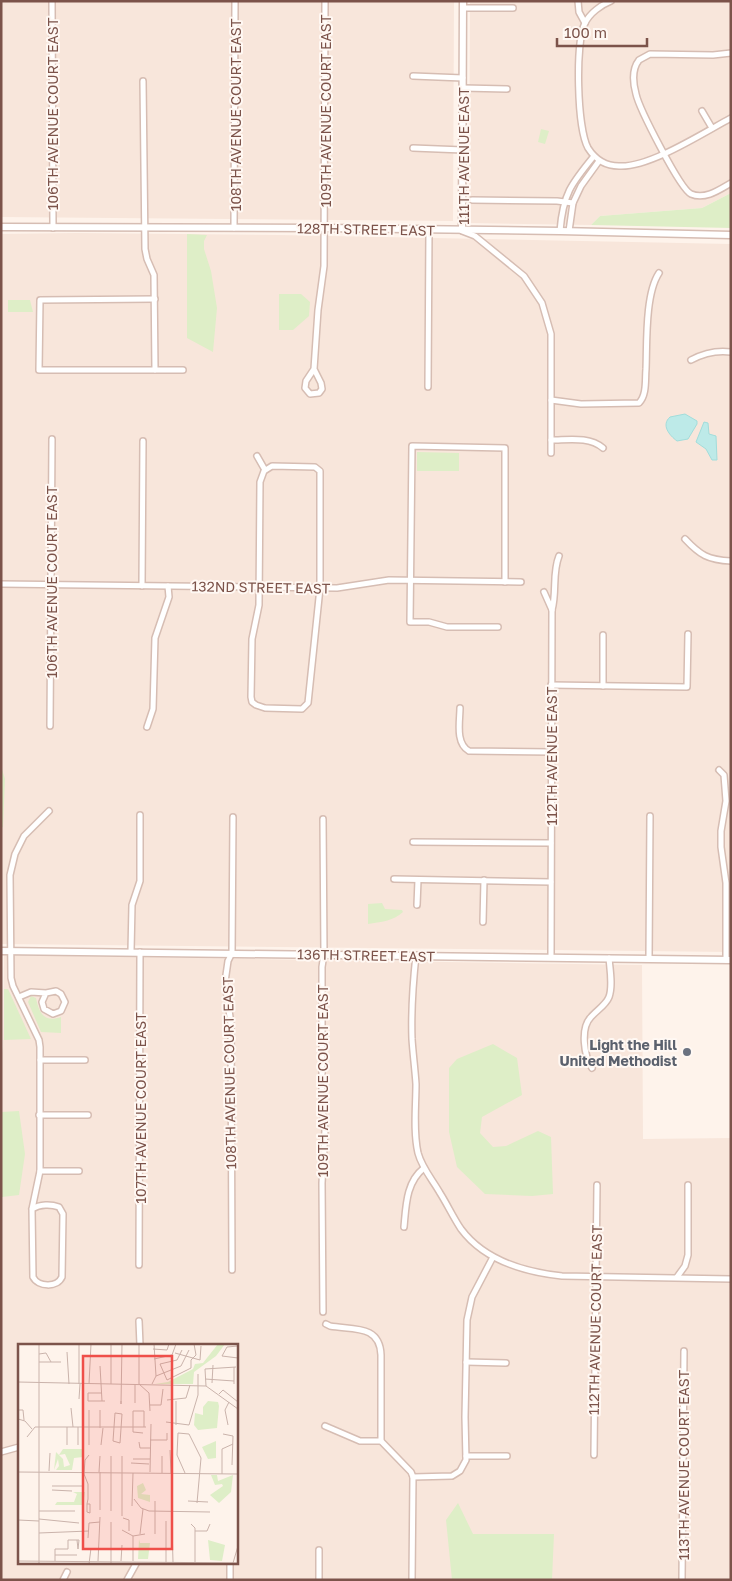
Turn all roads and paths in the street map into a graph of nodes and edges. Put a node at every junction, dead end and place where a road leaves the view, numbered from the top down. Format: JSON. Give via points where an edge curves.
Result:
{"nodes":[{"id":1,"x":52,"y":1,"type":"edge"},
{"id":2,"x":235,"y":1,"type":"edge"},
{"id":3,"x":325,"y":1,"type":"edge"},
{"id":4,"x":578,"y":1,"type":"edge"},
{"id":5,"x":611,"y":1,"type":"edge"},
{"id":6,"x":463,"y":5,"type":"edge"},
{"id":7,"x":513,"y":8,"type":"dead end"},
{"id":8,"x":585,"y":23,"type":"junction"},
{"id":9,"x":731,"y":53,"type":"edge"},
{"id":10,"x":413,"y":76,"type":"dead end"},
{"id":11,"x":463,"y":78,"type":"junction"},
{"id":12,"x":143,"y":81,"type":"dead end"},
{"id":13,"x":463,"y":88,"type":"junction"},
{"id":14,"x":507,"y":89,"type":"dead end"},
{"id":15,"x":702,"y":112,"type":"dead end"},
{"id":16,"x":731,"y":118,"type":"edge"},
{"id":17,"x":712,"y":128,"type":"junction"},
{"id":18,"x":413,"y":148,"type":"dead end"},
{"id":19,"x":463,"y":150,"type":"junction"},
{"id":20,"x":665,"y":153,"type":"junction"},
{"id":21,"x":594,"y":156,"type":"junction"},
{"id":22,"x":599,"y":161,"type":"junction"},
{"id":23,"x":731,"y":184,"type":"edge"},
{"id":24,"x":472,"y":200,"type":"dead end"},
{"id":25,"x":564,"y":201,"type":"junction"},
{"id":26,"x":573,"y":203,"type":"junction"},
{"id":27,"x":1,"y":227,"type":"edge"},
{"id":28,"x":53,"y":228,"type":"junction"},
{"id":29,"x":144,"y":228,"type":"junction"},
{"id":30,"x":234,"y":228,"type":"junction"},
{"id":31,"x":325,"y":228,"type":"junction"},
{"id":32,"x":429,"y":230,"type":"junction"},
{"id":33,"x":462,"y":230,"type":"junction"},
{"id":34,"x":560,"y":231,"type":"junction"},
{"id":35,"x":570,"y":231,"type":"junction"},
{"id":36,"x":731,"y":236,"type":"edge"},
{"id":37,"x":659,"y":273,"type":"dead end"},
{"id":38,"x":155,"y":299,"type":"junction"},
{"id":39,"x":731,"y":352,"type":"edge"},
{"id":40,"x":691,"y":360,"type":"dead end"},
{"id":41,"x":314,"y":369,"type":"junction"},
{"id":42,"x":155,"y":370,"type":"junction"},
{"id":43,"x":183,"y":370,"type":"dead end"},
{"id":44,"x":428,"y":387,"type":"dead end"},
{"id":45,"x":551,"y":400,"type":"junction"},
{"id":46,"x":52,"y":439,"type":"dead end"},
{"id":47,"x":551,"y":440,"type":"junction"},
{"id":48,"x":143,"y":441,"type":"dead end"},
{"id":49,"x":603,"y":448,"type":"dead end"},
{"id":50,"x":551,"y":453,"type":"dead end"},
{"id":51,"x":257,"y":456,"type":"dead end"},
{"id":52,"x":265,"y":470,"type":"junction"},
{"id":53,"x":685,"y":539,"type":"dead end"},
{"id":54,"x":559,"y":556,"type":"dead end"},
{"id":55,"x":731,"y":561,"type":"edge"},
{"id":56,"x":411,"y":580,"type":"junction"},
{"id":57,"x":505,"y":582,"type":"junction"},
{"id":58,"x":521,"y":582,"type":"dead end"},
{"id":59,"x":1,"y":584,"type":"edge"},
{"id":60,"x":51,"y":584,"type":"junction"},
{"id":61,"x":142,"y":586,"type":"junction"},
{"id":62,"x":168,"y":586,"type":"junction"},
{"id":63,"x":259,"y":587,"type":"junction"},
{"id":64,"x":320,"y":588,"type":"junction"},
{"id":65,"x":544,"y":592,"type":"dead end"},
{"id":66,"x":552,"y":610,"type":"junction"},
{"id":67,"x":498,"y":627,"type":"dead end"},
{"id":68,"x":688,"y":634,"type":"dead end"},
{"id":69,"x":603,"y":635,"type":"dead end"},
{"id":70,"x":551,"y":685,"type":"junction"},
{"id":71,"x":603,"y":686,"type":"junction"},
{"id":72,"x":460,"y":708,"type":"dead end"},
{"id":73,"x":50,"y":726,"type":"dead end"},
{"id":74,"x":147,"y":727,"type":"dead end"},
{"id":75,"x":551,"y":752,"type":"junction"},
{"id":76,"x":719,"y":770,"type":"dead end"},
{"id":77,"x":49,"y":811,"type":"dead end"},
{"id":78,"x":140,"y":815,"type":"dead end"},
{"id":79,"x":650,"y":816,"type":"dead end"},
{"id":80,"x":233,"y":818,"type":"dead end"},
{"id":81,"x":323,"y":819,"type":"dead end"},
{"id":82,"x":413,"y":842,"type":"dead end"},
{"id":83,"x":551,"y":844,"type":"junction"},
{"id":84,"x":394,"y":879,"type":"dead end"},
{"id":85,"x":418,"y":880,"type":"junction"},
{"id":86,"x":484,"y":880,"type":"junction"},
{"id":87,"x":551,"y":882,"type":"junction"},
{"id":88,"x":417,"y":906,"type":"dead end"},
{"id":89,"x":483,"y":922,"type":"dead end"},
{"id":90,"x":1,"y":951,"type":"edge"},
{"id":91,"x":11,"y":951,"type":"junction"},
{"id":92,"x":131,"y":951,"type":"junction"},
{"id":93,"x":140,"y":952,"type":"junction"},
{"id":94,"x":232,"y":953,"type":"junction"},
{"id":95,"x":324,"y":954,"type":"junction"},
{"id":96,"x":416,"y":955,"type":"junction"},
{"id":97,"x":551,"y":957,"type":"junction"},
{"id":98,"x":609,"y":958,"type":"junction"},
{"id":99,"x":650,"y":958,"type":"junction"},
{"id":100,"x":729,"y":960,"type":"edge"},
{"id":101,"x":46,"y":993,"type":"junction"},
{"id":102,"x":19,"y":997,"type":"junction"},
{"id":103,"x":40,"y":1060,"type":"junction"},
{"id":104,"x":86,"y":1060,"type":"dead end"},
{"id":105,"x":592,"y":1068,"type":"dead end"},
{"id":106,"x":39,"y":1115,"type":"junction"},
{"id":107,"x":88,"y":1115,"type":"dead end"},
{"id":108,"x":424,"y":1168,"type":"junction"},
{"id":109,"x":40,"y":1171,"type":"junction"},
{"id":110,"x":80,"y":1171,"type":"dead end"},
{"id":111,"x":597,"y":1185,"type":"dead end"},
{"id":112,"x":688,"y":1185,"type":"dead end"},
{"id":113,"x":32,"y":1209,"type":"junction"},
{"id":114,"x":404,"y":1227,"type":"dead end"},
{"id":115,"x":493,"y":1257,"type":"junction"},
{"id":116,"x":140,"y":1265,"type":"dead end"},
{"id":117,"x":232,"y":1270,"type":"dead end"},
{"id":118,"x":596,"y":1276,"type":"junction"},
{"id":119,"x":677,"y":1277,"type":"junction"},
{"id":120,"x":731,"y":1279,"type":"edge"},
{"id":121,"x":323,"y":1312,"type":"dead end"},
{"id":122,"x":140,"y":1321,"type":"dead end"},
{"id":123,"x":326,"y":1324,"type":"dead end"},
{"id":124,"x":140,"y":1344,"type":"edge"},
{"id":125,"x":684,"y":1350,"type":"dead end"},
{"id":126,"x":466,"y":1362,"type":"junction"},
{"id":127,"x":506,"y":1363,"type":"dead end"},
{"id":128,"x":325,"y":1426,"type":"dead end"},
{"id":129,"x":380,"y":1441,"type":"junction"},
{"id":130,"x":18,"y":1447,"type":"edge"},
{"id":131,"x":1,"y":1452,"type":"edge"},
{"id":132,"x":594,"y":1455,"type":"dead end"},
{"id":133,"x":466,"y":1456,"type":"junction"},
{"id":134,"x":507,"y":1456,"type":"dead end"},
{"id":135,"x":413,"y":1477,"type":"junction"},
{"id":136,"x":319,"y":1550,"type":"dead end"},
{"id":137,"x":136,"y":1564,"type":"edge"},
{"id":138,"x":230,"y":1564,"type":"edge"},
{"id":139,"x":67,"y":1572,"type":"dead end"},
{"id":140,"x":63,"y":1580,"type":"edge"},
{"id":141,"x":126,"y":1580,"type":"edge"},
{"id":142,"x":230,"y":1580,"type":"edge"},
{"id":143,"x":319,"y":1580,"type":"edge"},
{"id":144,"x":412,"y":1580,"type":"edge"},
{"id":145,"x":682,"y":1580,"type":"edge"}],
"edges":[{"from":1,"to":28,"type":"street","name":"106TH AVENUE COURT EAST"},
{"from":2,"to":30,"type":"street","name":"108TH AVENUE COURT EAST"},
{"from":3,"to":31,"type":"street","name":"109TH AVENUE COURT EAST"},
{"from":4,"to":8,"type":"street"},
{"from":5,"to":8,"type":"street","via":[[594,12]]},
{"from":6,"to":7,"type":"street"},
{"from":6,"to":11,"type":"street","name":"111TH AVENUE EAST"},
{"from":8,"to":21,"type":"street","via":[[580,52],[580,116],[587,145]]},
{"from":9,"to":20,"type":"street","via":[[650,54],[639,60],[634,74],[636,94]]},
{"from":10,"to":11,"type":"street"},
{"from":11,"to":13,"type":"street","name":"111TH AVENUE EAST"},
{"from":12,"to":29,"type":"street"},
{"from":13,"to":14,"type":"street"},
{"from":13,"to":19,"type":"street","name":"111TH AVENUE EAST"},
{"from":15,"to":17,"type":"street"},
{"from":16,"to":17,"type":"street"},
{"from":17,"to":20,"type":"street"},
{"from":18,"to":19,"type":"street"},
{"from":19,"to":33,"type":"street","name":"111TH AVENUE EAST"},
{"from":20,"to":22,"type":"street","via":[[634,165],[619,166]]},
{"from":20,"to":23,"type":"street","via":[[690,193],[708,195]]},
{"from":21,"to":22,"type":"street"},
{"from":21,"to":25,"type":"street"},
{"from":22,"to":26,"type":"street"},
{"from":24,"to":25,"type":"street"},
{"from":25,"to":26,"type":"street"},
{"from":25,"to":34,"type":"street"},
{"from":26,"to":35,"type":"street"},
{"from":27,"to":28,"type":"street","name":"128TH STREET EAST"},
{"from":28,"to":29,"type":"street","name":"128TH STREET EAST"},
{"from":29,"to":30,"type":"street","name":"128TH STREET EAST"},
{"from":29,"to":38,"type":"street","via":[[147,259],[154,275]]},
{"from":30,"to":31,"type":"street","name":"128TH STREET EAST"},
{"from":31,"to":32,"type":"street","name":"128TH STREET EAST"},
{"from":31,"to":41,"type":"street","name":"109TH AVENUE COURT EAST"},
{"from":32,"to":33,"type":"street","name":"128TH STREET EAST"},
{"from":32,"to":44,"type":"street"},
{"from":33,"to":34,"type":"street","name":"128TH STREET EAST"},
{"from":33,"to":45,"type":"street","name":"111TH AVENUE EAST","via":[[475,236],[524,276],[542,303],[551,334]]},
{"from":34,"to":35,"type":"street","name":"128TH STREET EAST"},
{"from":35,"to":36,"type":"street","name":"128TH STREET EAST"},
{"from":37,"to":45,"type":"street","via":[[650,300],[641,401],[581,404]]},
{"from":38,"to":42,"type":"street"},
{"from":38,"to":42,"type":"street","via":[[40,300],[39,370]]},
{"from":39,"to":40,"type":"street","via":[[718,351]]},
{"from":41,"to":41,"type":"street","name":"109TH AVENUE COURT EAST","via":[[305,388],[310,394],[319,394],[321,383]]},
{"from":42,"to":43,"type":"street"},
{"from":45,"to":47,"type":"street","name":"111TH AVENUE EAST"},
{"from":46,"to":60,"type":"street","name":"106TH AVENUE COURT EAST"},
{"from":47,"to":49,"type":"street","via":[[590,441]]},
{"from":47,"to":50,"type":"street","name":"111TH AVENUE EAST"},
{"from":48,"to":61,"type":"street"},
{"from":51,"to":52,"type":"street"},
{"from":52,"to":63,"type":"street","via":[[260,482]]},
{"from":52,"to":64,"type":"street","via":[[272,466],[308,467],[320,471]]},
{"from":53,"to":55,"type":"street","via":[[703,556]]},
{"from":54,"to":66,"type":"street","name":"112TH AVENUE EAST"},
{"from":56,"to":57,"type":"street","name":"132ND STREET EAST"},
{"from":56,"to":57,"type":"street","via":[[412,446],[505,448]]},
{"from":56,"to":64,"type":"street","name":"132ND STREET EAST"},
{"from":56,"to":67,"type":"street","via":[[410,622],[429,622],[447,627]]},
{"from":57,"to":58,"type":"street","name":"132ND STREET EAST"},
{"from":59,"to":60,"type":"street","name":"132ND STREET EAST"},
{"from":60,"to":61,"type":"street","name":"132ND STREET EAST"},
{"from":60,"to":73,"type":"street","name":"106TH AVENUE COURT EAST"},
{"from":61,"to":62,"type":"street","name":"132ND STREET EAST"},
{"from":62,"to":63,"type":"street","name":"132ND STREET EAST"},
{"from":62,"to":74,"type":"street","via":[[169,597],[155,638],[153,709]]},
{"from":63,"to":64,"type":"street","name":"132ND STREET EAST"},
{"from":63,"to":64,"type":"street","via":[[251,650],[252,702],[265,708],[302,709],[308,703]]},
{"from":65,"to":66,"type":"street"},
{"from":66,"to":70,"type":"street","name":"112TH AVENUE EAST"},
{"from":68,"to":71,"type":"street","via":[[687,687]]},
{"from":69,"to":71,"type":"street"},
{"from":70,"to":71,"type":"street"},
{"from":70,"to":75,"type":"street","name":"112TH AVENUE EAST"},
{"from":72,"to":75,"type":"street","via":[[460,738],[462,746],[469,750]]},
{"from":75,"to":83,"type":"street","name":"112TH AVENUE EAST"},
{"from":76,"to":100,"type":"street","via":[[725,780],[721,847]]},
{"from":77,"to":91,"type":"street","via":[[24,836],[15,854],[10,874]]},
{"from":78,"to":92,"type":"street","via":[[140,881],[132,905]]},
{"from":79,"to":99,"type":"street"},
{"from":80,"to":94,"type":"street","name":"108TH AVENUE COURT EAST"},
{"from":81,"to":95,"type":"street","name":"109TH AVENUE COURT EAST"},
{"from":82,"to":83,"type":"street"},
{"from":83,"to":87,"type":"street","name":"112TH AVENUE EAST"},
{"from":84,"to":85,"type":"street"},
{"from":85,"to":86,"type":"street"},
{"from":85,"to":88,"type":"street"},
{"from":86,"to":87,"type":"street"},
{"from":86,"to":89,"type":"street"},
{"from":87,"to":97,"type":"street","name":"112TH AVENUE EAST"},
{"from":90,"to":91,"type":"street","name":"136TH STREET EAST"},
{"from":91,"to":92,"type":"street","name":"136TH STREET EAST"},
{"from":91,"to":102,"type":"street","via":[[11,978]]},
{"from":92,"to":93,"type":"street","name":"136TH STREET EAST"},
{"from":93,"to":94,"type":"street","name":"136TH STREET EAST"},
{"from":93,"to":116,"type":"street","name":"107TH AVENUE COURT EAST"},
{"from":94,"to":95,"type":"street","name":"136TH STREET EAST"},
{"from":94,"to":117,"type":"street","name":"108TH AVENUE COURT EAST","via":[[225,982],[231,1024]]},
{"from":95,"to":96,"type":"street","name":"136TH STREET EAST"},
{"from":95,"to":121,"type":"street","name":"109TH AVENUE COURT EAST"},
{"from":96,"to":97,"type":"street","name":"136TH STREET EAST"},
{"from":96,"to":108,"type":"street","via":[[412,1041],[417,1145]]},
{"from":97,"to":98,"type":"street","name":"136TH STREET EAST"},
{"from":98,"to":99,"type":"street","name":"136TH STREET EAST"},
{"from":98,"to":105,"type":"street","via":[[609,998],[586,1025],[585,1048]]},
{"from":99,"to":100,"type":"street","name":"136TH STREET EAST"},
{"from":101,"to":101,"type":"street","via":[[42,1002],[44,1010],[53,1014],[61,1011],[64,1002],[61,994],[56,991]]},
{"from":101,"to":102,"type":"street","via":[[31,992]]},
{"from":102,"to":103,"type":"street","via":[[39,1040]]},
{"from":103,"to":104,"type":"street"},
{"from":103,"to":106,"type":"street"},
{"from":106,"to":107,"type":"street"},
{"from":106,"to":109,"type":"street"},
{"from":108,"to":114,"type":"street","via":[[411,1184]]},
{"from":108,"to":115,"type":"street","via":[[461,1228],[480,1249]]},
{"from":109,"to":110,"type":"street"},
{"from":109,"to":113,"type":"street"},
{"from":111,"to":118,"type":"street","name":"112TH AVENUE COURT EAST"},
{"from":112,"to":119,"type":"street","via":[[688,1255]]},
{"from":113,"to":113,"type":"street","via":[[33,1277],[39,1284],[56,1283],[62,1277],[62,1210],[56,1206]]},
{"from":115,"to":118,"type":"street","via":[[545,1274]]},
{"from":115,"to":126,"type":"street","via":[[468,1308]]},
{"from":118,"to":119,"type":"street"},
{"from":118,"to":132,"type":"street","name":"112TH AVENUE COURT EAST"},
{"from":119,"to":120,"type":"street"},
{"from":122,"to":124,"type":"street"},
{"from":123,"to":129,"type":"street","via":[[368,1332],[381,1348]]},
{"from":125,"to":145,"type":"street","name":"113TH AVENUE COURT EAST"},
{"from":126,"to":127,"type":"street"},
{"from":126,"to":133,"type":"street"},
{"from":128,"to":129,"type":"street","via":[[360,1441]]},
{"from":129,"to":135,"type":"street"},
{"from":130,"to":131,"type":"street"},
{"from":133,"to":134,"type":"street"},
{"from":133,"to":135,"type":"street","via":[[462,1469],[455,1475]]},
{"from":135,"to":144,"type":"street"},
{"from":136,"to":143,"type":"street"},
{"from":137,"to":141,"type":"street"},
{"from":138,"to":142,"type":"street"},
{"from":139,"to":140,"type":"street"}]}
